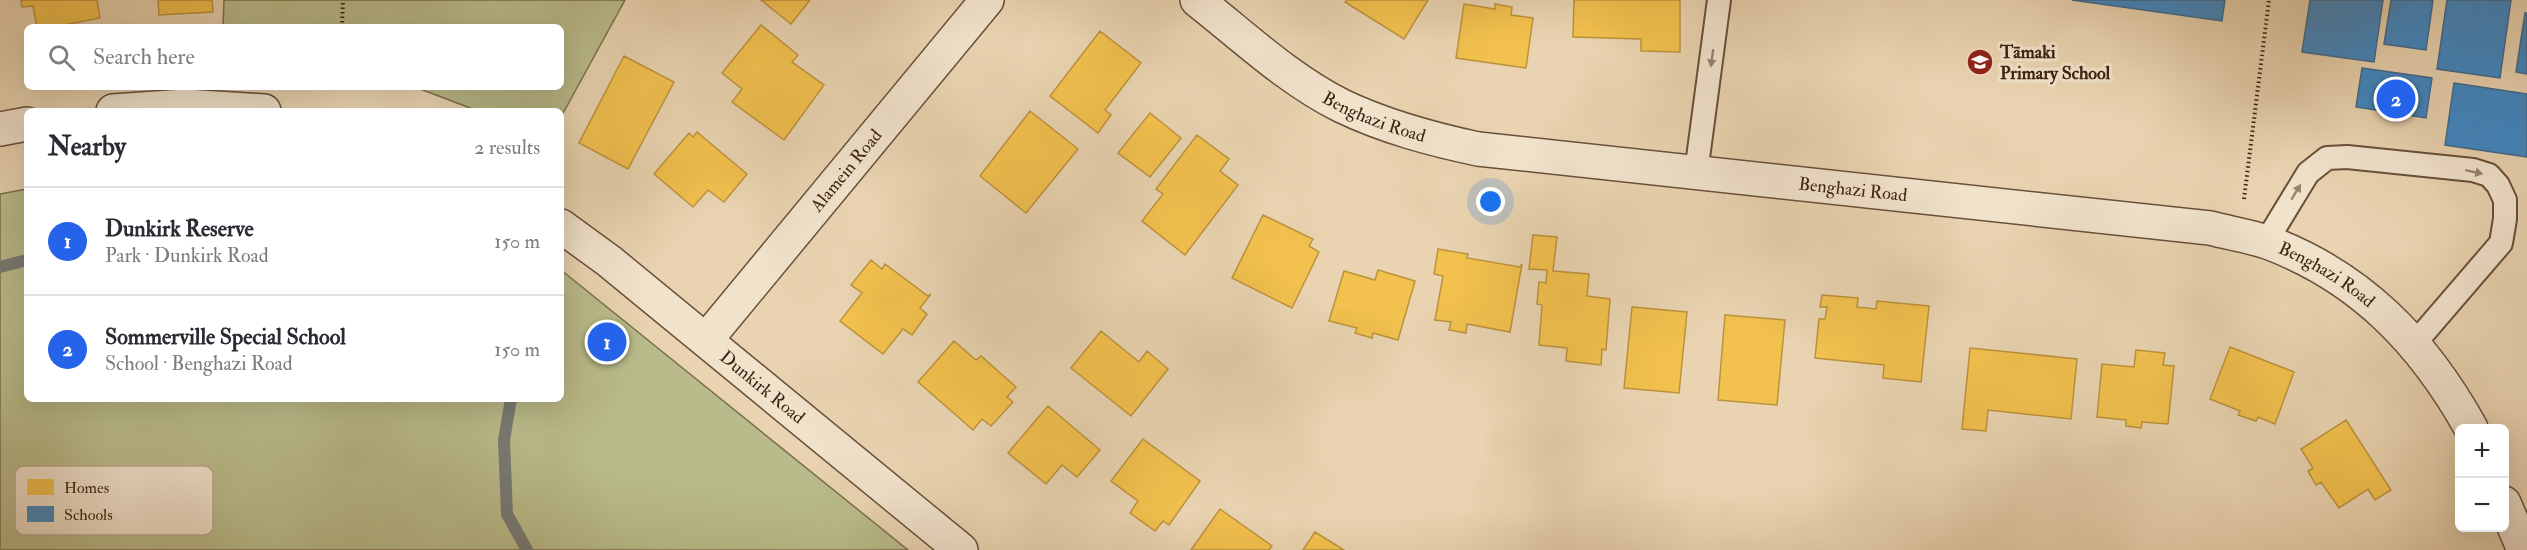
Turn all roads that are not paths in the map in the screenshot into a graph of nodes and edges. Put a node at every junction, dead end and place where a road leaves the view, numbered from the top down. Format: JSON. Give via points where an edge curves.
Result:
{"nodes":[{"id":1,"x":987,"y":0,"type":"edge"},
{"id":2,"x":1197,"y":0,"type":"edge"},
{"id":3,"x":1719,"y":0,"type":"edge"},
{"id":4,"x":156,"y":108,"type":"edge"},
{"id":5,"x":217,"y":108,"type":"edge"},
{"id":6,"x":24,"y":125,"type":"edge"},
{"id":7,"x":0,"y":129,"type":"edge"},
{"id":8,"x":1696,"y":173,"type":"junction"},
{"id":9,"x":564,"y":228,"type":"edge"},
{"id":10,"x":2266,"y":242,"type":"junction"},
{"id":11,"x":706,"y":340,"type":"junction"},
{"id":12,"x":2415,"y":343,"type":"junction"},
{"id":13,"x":2468,"y":424,"type":"edge"},
{"id":14,"x":2509,"y":513,"type":"edge"},
{"id":15,"x":961,"y":550,"type":"edge"},
{"id":16,"x":2524,"y":550,"type":"edge"}],
"edges":[{"from":1,"to":11,"type":"street","name":"Alamein Road"},
{"from":2,"to":8,"type":"street","name":"Benghazi Road","via":[[1299,79],[1340,105],[1382,124],[1478,149]]},
{"from":3,"to":8,"type":"lane","one_way":true},
{"from":4,"to":5,"type":"street"},
{"from":6,"to":7,"type":"street"},
{"from":8,"to":10,"type":"street","name":"Benghazi Road","via":[[2210,228]]},
{"from":9,"to":11,"type":"street","name":"Dunkirk Road"},
{"from":10,"to":12,"type":"street","name":"Benghazi Road","via":[[2327,271],[2366,297]]},
{"from":10,"to":12,"type":"lane","one_way":true,"via":[[2308,173],[2327,158],[2370,159],[2489,175],[2505,200],[2501,243]]},
{"from":11,"to":15,"type":"street","name":"Dunkirk Road"},
{"from":12,"to":13,"type":"street","name":"Benghazi Road"},
{"from":14,"to":16,"type":"street"}]}
